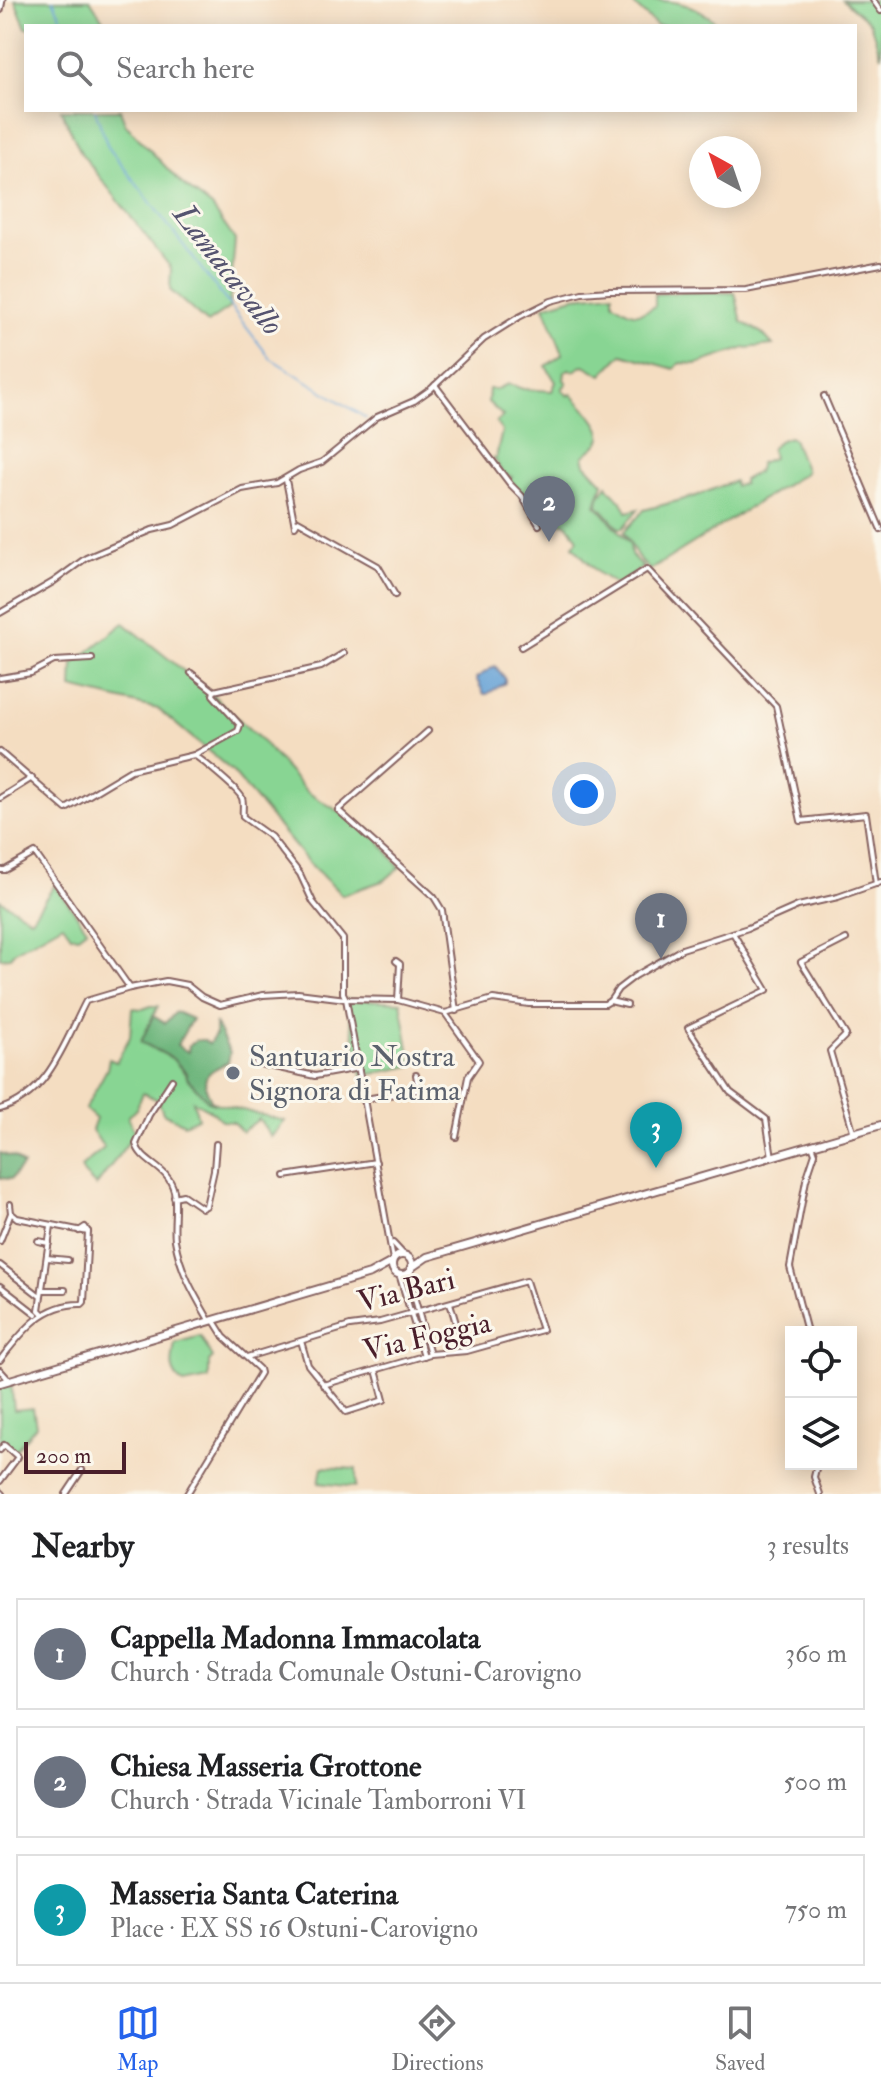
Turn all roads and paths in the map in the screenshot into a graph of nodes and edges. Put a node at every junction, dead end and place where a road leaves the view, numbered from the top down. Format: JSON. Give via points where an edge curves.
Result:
{"nodes":[{"id":1,"x":2,"y":0,"type":"edge"},
{"id":2,"x":873,"y":0,"type":"edge"},
{"id":3,"x":0,"y":10,"type":"edge"},
{"id":4,"x":881,"y":11,"type":"edge"},
{"id":5,"x":881,"y":264,"type":"edge"},
{"id":6,"x":435,"y":385,"type":"junction"},
{"id":7,"x":824,"y":396,"type":"dead end"},
{"id":8,"x":286,"y":480,"type":"junction"},
{"id":9,"x":539,"y":525,"type":"dead end"},
{"id":10,"x":881,"y":530,"type":"edge"},
{"id":11,"x":395,"y":595,"type":"dead end"},
{"id":12,"x":0,"y":613,"type":"edge"},
{"id":13,"x":521,"y":647,"type":"dead end"},
{"id":14,"x":344,"y":653,"type":"dead end"},
{"id":15,"x":92,"y":659,"type":"dead end"},
{"id":16,"x":191,"y":673,"type":"dead end"},
{"id":17,"x":0,"y":678,"type":"edge"},
{"id":18,"x":214,"y":691,"type":"junction"},
{"id":19,"x":428,"y":731,"type":"dead end"},
{"id":20,"x":0,"y":752,"type":"edge"},
{"id":21,"x":196,"y":753,"type":"junction"},
{"id":22,"x":32,"y":778,"type":"junction"},
{"id":23,"x":0,"y":798,"type":"edge"},
{"id":24,"x":0,"y":870,"type":"edge"},
{"id":25,"x":878,"y":883,"type":"edge"},
{"id":26,"x":733,"y":933,"type":"junction"},
{"id":27,"x":846,"y":939,"type":"dead end"},
{"id":28,"x":396,"y":961,"type":"dead end"},
{"id":29,"x":130,"y":988,"type":"junction"},
{"id":30,"x":346,"y":999,"type":"junction"},
{"id":31,"x":398,"y":1000,"type":"junction"},
{"id":32,"x":610,"y":1001,"type":"junction"},
{"id":33,"x":627,"y":1005,"type":"dead end"},
{"id":34,"x":456,"y":1011,"type":"junction"},
{"id":35,"x":445,"y":1013,"type":"junction"},
{"id":36,"x":256,"y":1063,"type":"dead end"},
{"id":37,"x":359,"y":1068,"type":"junction"},
{"id":38,"x":416,"y":1075,"type":"dead end"},
{"id":39,"x":172,"y":1080,"type":"dead end"},
{"id":40,"x":365,"y":1099,"type":"junction"},
{"id":41,"x":0,"y":1109,"type":"edge"},
{"id":42,"x":881,"y":1125,"type":"edge"},
{"id":43,"x":854,"y":1134,"type":"junction"},
{"id":44,"x":456,"y":1137,"type":"dead end"},
{"id":45,"x":216,"y":1144,"type":"dead end"},
{"id":46,"x":812,"y":1145,"type":"junction"},
{"id":47,"x":772,"y":1157,"type":"junction"},
{"id":48,"x":376,"y":1162,"type":"junction"},
{"id":49,"x":285,"y":1176,"type":"dead end"},
{"id":50,"x":174,"y":1197,"type":"junction"},
{"id":51,"x":10,"y":1204,"type":"dead end"},
{"id":52,"x":11,"y":1213,"type":"junction"},
{"id":53,"x":51,"y":1226,"type":"junction"},
{"id":54,"x":0,"y":1241,"type":"edge"},
{"id":55,"x":38,"y":1241,"type":"dead end"},
{"id":56,"x":391,"y":1241,"type":"junction"},
{"id":57,"x":49,"y":1243,"type":"junction"},
{"id":58,"x":406,"y":1256,"type":"junction"},
{"id":59,"x":427,"y":1257,"type":"junction"},
{"id":60,"x":47,"y":1258,"type":"junction"},
{"id":61,"x":68,"y":1260,"type":"dead end"},
{"id":62,"x":393,"y":1261,"type":"junction"},
{"id":63,"x":0,"y":1265,"type":"edge"},
{"id":64,"x":411,"y":1269,"type":"junction"},
{"id":65,"x":370,"y":1274,"type":"junction"},
{"id":66,"x":398,"y":1274,"type":"junction"},
{"id":67,"x":0,"y":1286,"type":"edge"},
{"id":68,"x":65,"y":1290,"type":"dead end"},
{"id":69,"x":41,"y":1293,"type":"junction"},
{"id":70,"x":450,"y":1303,"type":"junction"},
{"id":71,"x":418,"y":1312,"type":"junction"},
{"id":72,"x":411,"y":1313,"type":"junction"},
{"id":73,"x":38,"y":1314,"type":"junction"},
{"id":74,"x":211,"y":1319,"type":"junction"},
{"id":75,"x":805,"y":1326,"type":"edge"},
{"id":76,"x":542,"y":1330,"type":"joint"},
{"id":77,"x":301,"y":1341,"type":"junction"},
{"id":78,"x":464,"y":1351,"type":"junction"},
{"id":79,"x":430,"y":1354,"type":"junction"},
{"id":80,"x":424,"y":1356,"type":"junction"},
{"id":81,"x":247,"y":1357,"type":"junction"},
{"id":82,"x":0,"y":1360,"type":"edge"},
{"id":83,"x":0,"y":1370,"type":"edge"},
{"id":84,"x":376,"y":1370,"type":"junction"},
{"id":85,"x":9,"y":1380,"type":"junction"},
{"id":86,"x":0,"y":1383,"type":"edge"},
{"id":87,"x":323,"y":1385,"type":"junction"},
{"id":88,"x":0,"y":1450,"type":"edge"},
{"id":89,"x":82,"y":1470,"type":"dead end"},
{"id":90,"x":816,"y":1470,"type":"edge"},
{"id":91,"x":1,"y":1477,"type":"edge"},
{"id":92,"x":66,"y":1494,"type":"edge"},
{"id":93,"x":187,"y":1494,"type":"edge"},
{"id":94,"x":820,"y":1494,"type":"edge"}],
"edges":[{"from":1,"to":3,"type":"street"},
{"from":2,"to":4,"type":"street"},
{"from":5,"to":6,"type":"street","via":[[746,290],[609,291],[551,301],[484,339]]},
{"from":6,"to":8,"type":"street","via":[[377,417],[322,462]]},
{"from":6,"to":9,"type":"street"},
{"from":7,"to":10,"type":"street"},
{"from":8,"to":11,"type":"street","via":[[295,526],[298,521],[378,566]]},
{"from":8,"to":12,"type":"street","via":[[242,489],[173,525],[86,558]]},
{"from":13,"to":25,"type":"street","via":[[647,569],[776,706],[801,821],[866,814]]},
{"from":14,"to":18,"type":"street","via":[[321,667]]},
{"from":15,"to":17,"type":"street","via":[[54,661],[31,673]]},
{"from":16,"to":18,"type":"street"},
{"from":18,"to":21,"type":"street","via":[[240,728]]},
{"from":19,"to":34,"type":"street","via":[[338,810],[442,910]]},
{"from":20,"to":22,"type":"street"},
{"from":21,"to":22,"type":"street","via":[[131,770],[66,809]]},
{"from":21,"to":30,"type":"street","via":[[241,795],[243,817],[271,837],[343,939]]},
{"from":22,"to":23,"type":"street"},
{"from":24,"to":29,"type":"street","via":[[35,853]]},
{"from":25,"to":26,"type":"street","via":[[798,906]]},
{"from":26,"to":32,"type":"street","via":[[682,949],[653,965],[618,989]]},
{"from":26,"to":47,"type":"street","via":[[767,990],[688,1028],[731,1094],[766,1119]]},
{"from":27,"to":43,"type":"street","via":[[801,962],[846,1035],[830,1051]]},
{"from":28,"to":31,"type":"street"},
{"from":29,"to":30,"type":"street","via":[[166,981],[187,985],[220,1005],[298,993]]},
{"from":29,"to":41,"type":"street","via":[[86,1001],[47,1076],[13,1105]]},
{"from":30,"to":31,"type":"street"},
{"from":30,"to":37,"type":"street"},
{"from":31,"to":35,"type":"street"},
{"from":32,"to":33,"type":"street"},
{"from":32,"to":34,"type":"street","via":[[529,1004],[493,999]]},
{"from":34,"to":35,"type":"street"},
{"from":35,"to":44,"type":"street","via":[[479,1061],[468,1077]]},
{"from":36,"to":37,"type":"street","via":[[315,1076]]},
{"from":37,"to":40,"type":"street"},
{"from":38,"to":40,"type":"street","via":[[419,1090]]},
{"from":39,"to":50,"type":"street","via":[[136,1144],[167,1176]]},
{"from":40,"to":48,"type":"street"},
{"from":42,"to":43,"type":"main road"},
{"from":43,"to":46,"type":"main road"},
{"from":45,"to":50,"type":"street","via":[[206,1206],[183,1195]]},
{"from":46,"to":47,"type":"main road"},
{"from":46,"to":75,"type":"street","via":[[815,1153],[790,1273]]},
{"from":47,"to":59,"type":"main road"},
{"from":48,"to":49,"type":"street"},
{"from":48,"to":56,"type":"street"},
{"from":50,"to":74,"type":"street","via":[[175,1240],[184,1273]]},
{"from":51,"to":52,"type":"street"},
{"from":52,"to":53,"type":"street"},
{"from":52,"to":54,"type":"street"},
{"from":53,"to":57,"type":"street"},
{"from":53,"to":73,"type":"street","via":[[88,1232],[84,1302]]},
{"from":55,"to":57,"type":"street"},
{"from":56,"to":58,"type":"street"},
{"from":56,"to":62,"type":"street"},
{"from":57,"to":60,"type":"street"},
{"from":58,"to":59,"type":"main road"},
{"from":58,"to":62,"type":"main road"},
{"from":58,"to":64,"type":"main road"},
{"from":59,"to":64,"type":"main road"},
{"from":60,"to":61,"type":"street"},
{"from":60,"to":69,"type":"street"},
{"from":62,"to":65,"type":"main road"},
{"from":62,"to":66,"type":"main road"},
{"from":63,"to":69,"type":"street"},
{"from":64,"to":66,"type":"main road"},
{"from":64,"to":71,"type":"street"},
{"from":65,"to":66,"type":"main road"},
{"from":65,"to":74,"type":"main road"},
{"from":66,"to":72,"type":"street"},
{"from":67,"to":73,"type":"street"},
{"from":68,"to":69,"type":"street"},
{"from":69,"to":73,"type":"street"},
{"from":70,"to":71,"type":"street","name":"Via Bari"},
{"from":70,"to":76,"type":"street","name":"Via Bari","via":[[526,1281]]},
{"from":70,"to":78,"type":"street"},
{"from":71,"to":72,"type":"street","name":"Via Bari"},
{"from":71,"to":79,"type":"street"},
{"from":72,"to":77,"type":"street","name":"Via Bari"},
{"from":72,"to":80,"type":"street"},
{"from":73,"to":82,"type":"street"},
{"from":74,"to":81,"type":"street"},
{"from":74,"to":85,"type":"main road"},
{"from":76,"to":78,"type":"street","name":"Via Foggia"},
{"from":77,"to":81,"type":"street","name":"Via Bari"},
{"from":77,"to":87,"type":"street","via":[[308,1365]]},
{"from":78,"to":79,"type":"street","name":"Via Foggia"},
{"from":79,"to":80,"type":"street","name":"Via Foggia"},
{"from":80,"to":84,"type":"street","name":"Via Foggia"},
{"from":81,"to":93,"type":"street","via":[[260,1371]]},
{"from":83,"to":85,"type":"street"},
{"from":84,"to":87,"type":"street","name":"Via Foggia"},
{"from":84,"to":87,"type":"street","via":[[384,1400],[346,1412]]},
{"from":85,"to":86,"type":"main road"},
{"from":88,"to":91,"type":"street","via":[[4,1445],[18,1457]]},
{"from":89,"to":92,"type":"street"},
{"from":90,"to":94,"type":"street"}]}
